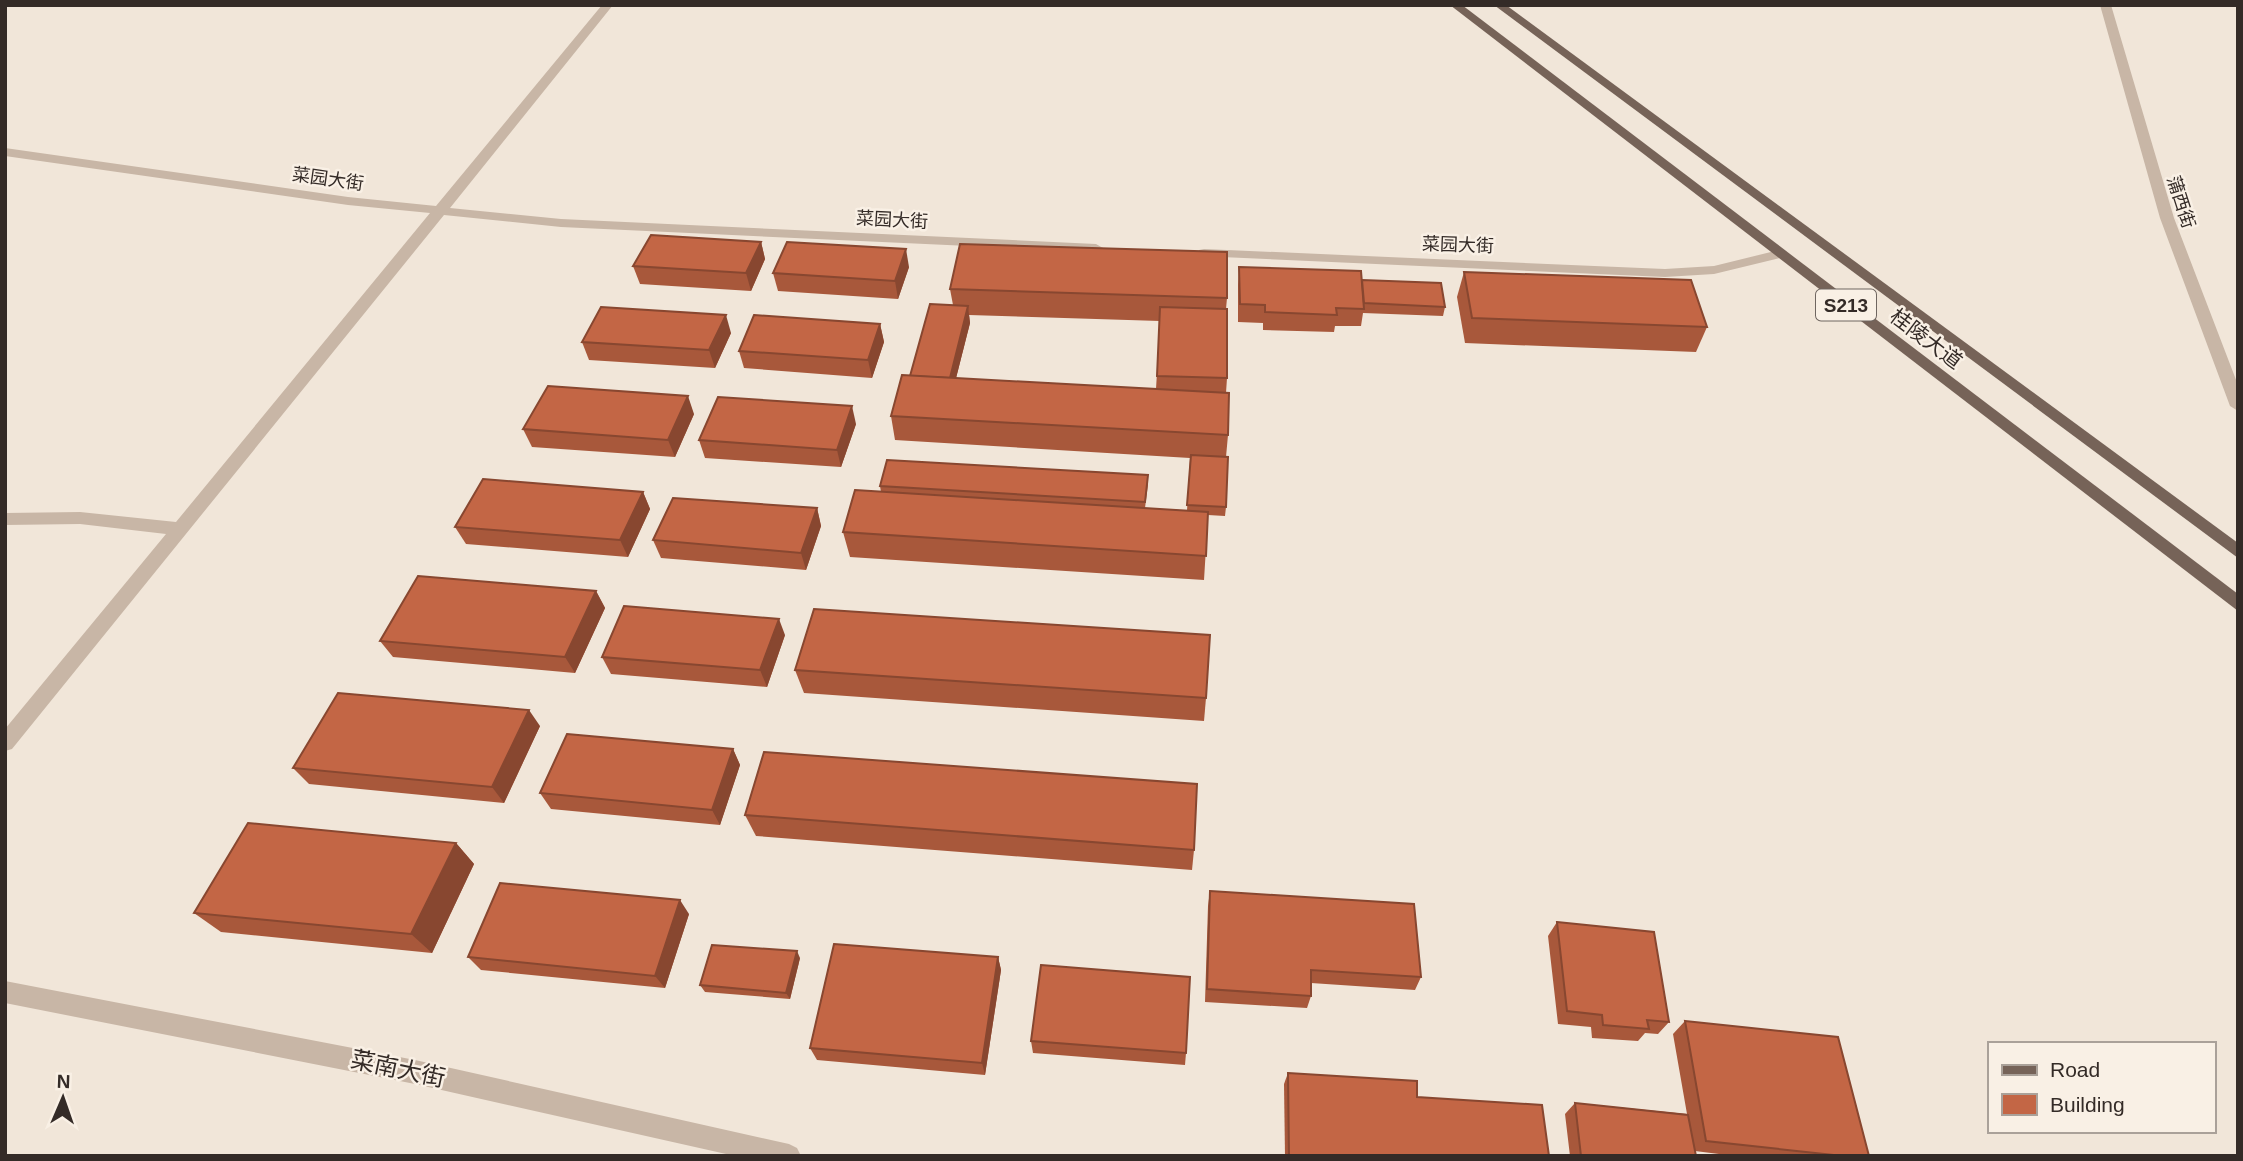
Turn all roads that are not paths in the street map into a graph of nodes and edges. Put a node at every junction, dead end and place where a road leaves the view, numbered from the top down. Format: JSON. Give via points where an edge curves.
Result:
{"nodes":[{"id":1,"x":608,"y":5,"type":"edge"},
{"id":2,"x":1455,"y":5,"type":"edge"},
{"id":3,"x":1499,"y":5,"type":"edge"},
{"id":4,"x":2105,"y":5,"type":"edge"},
{"id":5,"x":5,"y":152,"type":"edge"},
{"id":6,"x":440,"y":211,"type":"junction"},
{"id":7,"x":1108,"y":249,"type":"edge"},
{"id":8,"x":1191,"y":253,"type":"edge"},
{"id":9,"x":1779,"y":254,"type":"junction"},
{"id":10,"x":2238,"y":405,"type":"edge"},
{"id":11,"x":5,"y":519,"type":"edge"},
{"id":12,"x":180,"y":529,"type":"junction"},
{"id":13,"x":2238,"y":552,"type":"edge"},
{"id":14,"x":2238,"y":604,"type":"edge"},
{"id":15,"x":5,"y":743,"type":"edge"},
{"id":16,"x":5,"y":992,"type":"edge"},
{"id":17,"x":789,"y":1156,"type":"edge"}],
"edges":[{"from":1,"to":6,"type":"street"},
{"from":2,"to":9,"type":"main road","name":"桂陵大道","number":"S213"},
{"from":3,"to":13,"type":"main road","name":"桂陵大道","number":"S213"},
{"from":4,"to":10,"type":"street","name":"蒲西街","via":[[2167,218]]},
{"from":5,"to":6,"type":"street","name":"菜园大街"},
{"from":6,"to":7,"type":"street","name":"菜园大街","via":[[561,223]]},
{"from":6,"to":12,"type":"street"},
{"from":8,"to":9,"type":"street","name":"菜园大街","via":[[1665,273],[1714,270]]},
{"from":9,"to":14,"type":"main road","name":"桂陵大道","number":"S213"},
{"from":11,"to":12,"type":"street","via":[[80,518]]},
{"from":12,"to":15,"type":"street"},
{"from":16,"to":17,"type":"street","name":"菜南大街","via":[[415,1072]]}]}
